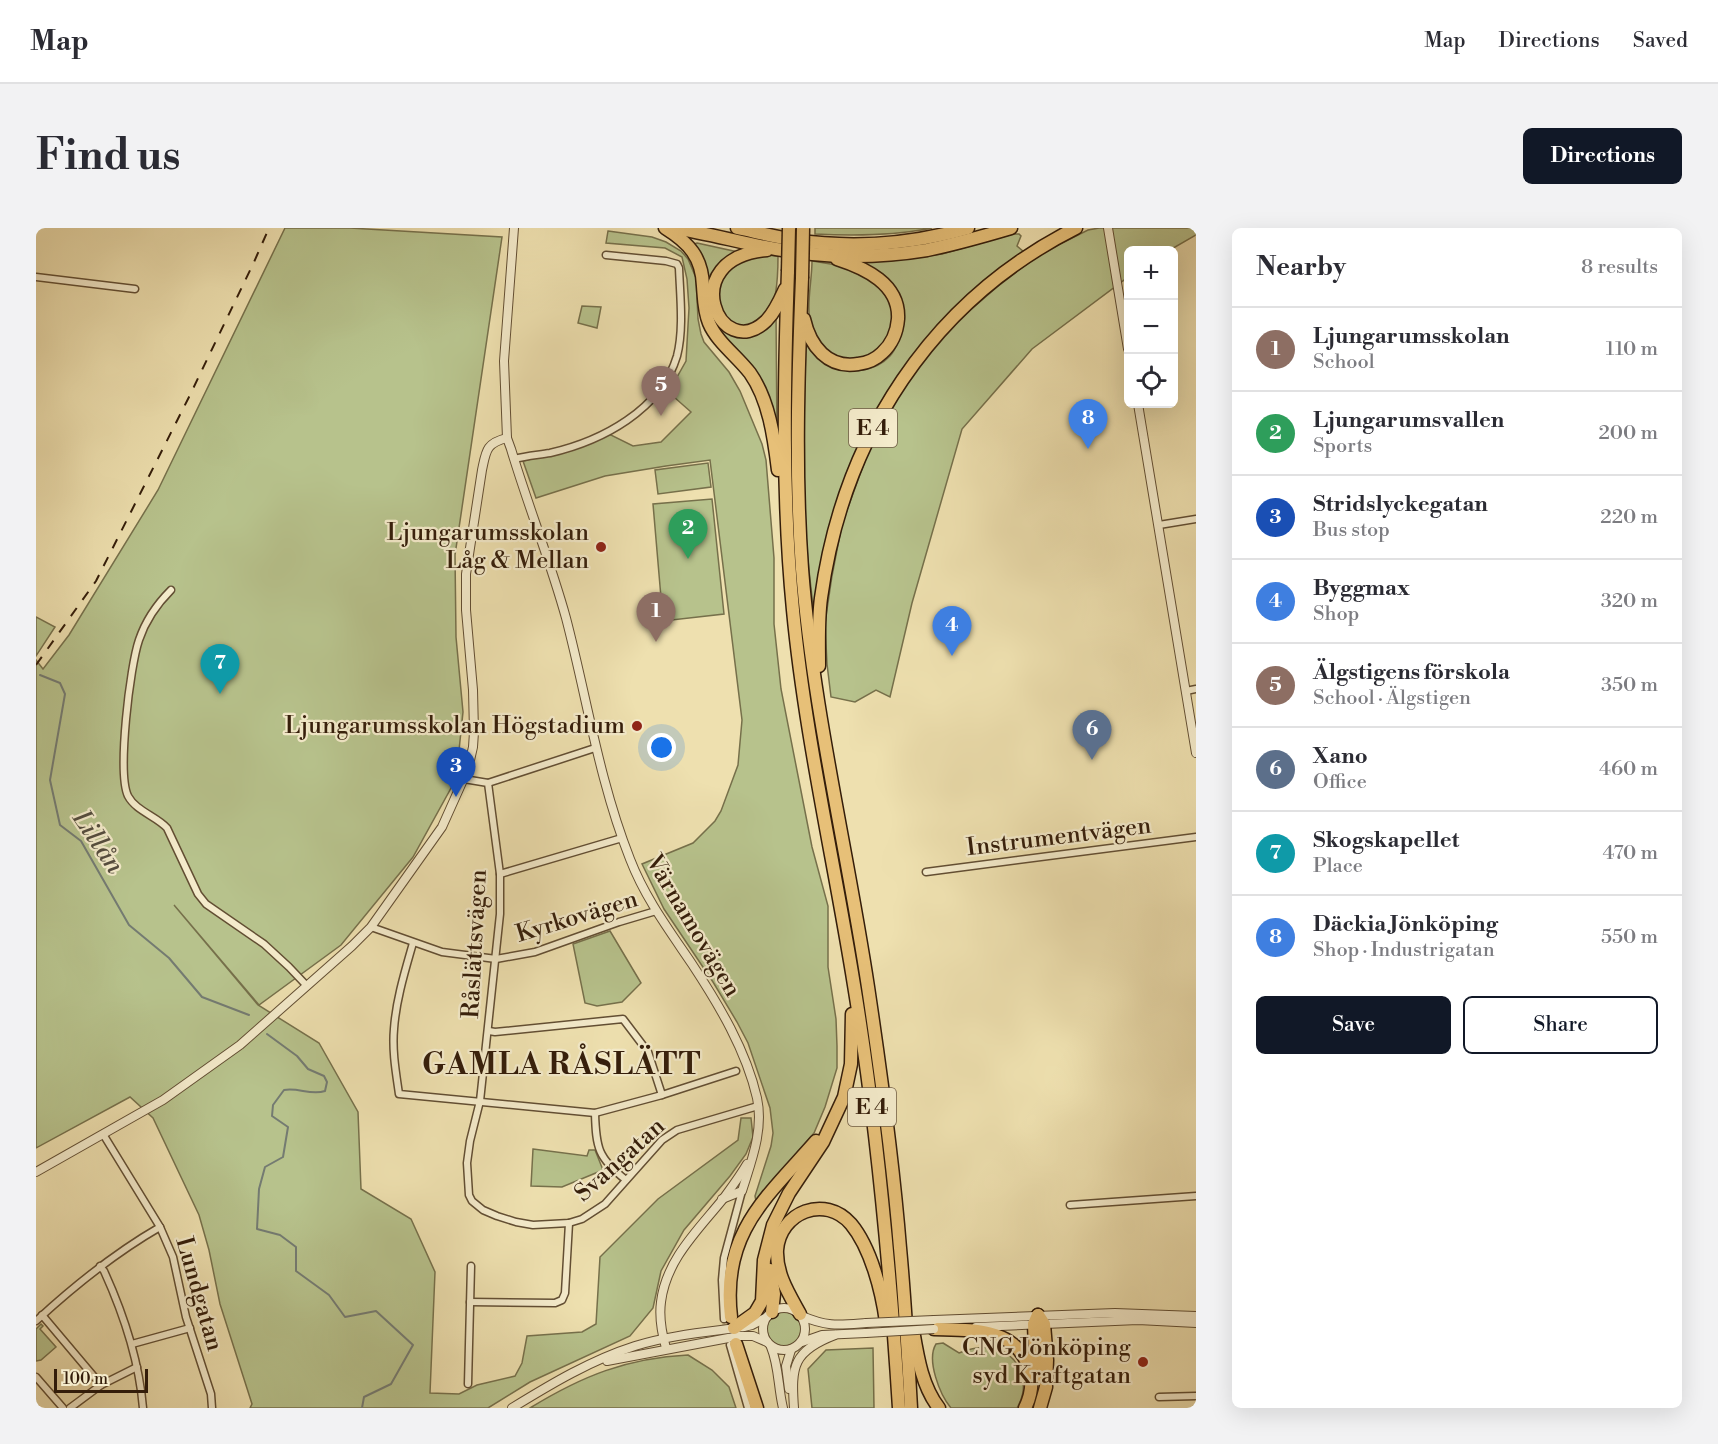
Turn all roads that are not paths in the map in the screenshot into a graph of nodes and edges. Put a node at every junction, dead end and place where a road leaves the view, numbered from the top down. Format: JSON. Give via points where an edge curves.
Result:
{"nodes":[{"id":1,"x":514,"y":228,"type":"edge"},
{"id":2,"x":665,"y":228,"type":"edge"},
{"id":3,"x":673,"y":228,"type":"edge"},
{"id":4,"x":737,"y":228,"type":"edge"},
{"id":5,"x":758,"y":228,"type":"edge"},
{"id":6,"x":789,"y":228,"type":"edge"},
{"id":7,"x":802,"y":228,"type":"edge"},
{"id":8,"x":968,"y":228,"type":"edge"},
{"id":9,"x":1011,"y":228,"type":"edge"},
{"id":10,"x":1076,"y":228,"type":"edge"},
{"id":11,"x":1108,"y":228,"type":"edge"},
{"id":12,"x":776,"y":236,"type":"junction"},
{"id":13,"x":777,"y":250,"type":"junction"},
{"id":14,"x":606,"y":255,"type":"dead end"},
{"id":15,"x":824,"y":255,"type":"junction"},
{"id":16,"x":36,"y":277,"type":"edge"},
{"id":17,"x":787,"y":285,"type":"junction"},
{"id":18,"x":135,"y":289,"type":"dead end"},
{"id":19,"x":801,"y":301,"type":"junction"},
{"id":20,"x":1124,"y":325,"type":"edge"},
{"id":21,"x":1139,"y":408,"type":"edge"},
{"id":22,"x":507,"y":438,"type":"junction"},
{"id":23,"x":514,"y":459,"type":"junction"},
{"id":24,"x":1196,"y":519,"type":"edge"},
{"id":25,"x":1159,"y":525,"type":"junction"},
{"id":26,"x":788,"y":551,"type":"junction"},
{"id":27,"x":171,"y":590,"type":"dead end"},
{"id":28,"x":1196,"y":689,"type":"edge"},
{"id":29,"x":1186,"y":691,"type":"junction"},
{"id":30,"x":820,"y":709,"type":"junction"},
{"id":31,"x":596,"y":748,"type":"junction"},
{"id":32,"x":1196,"y":753,"type":"edge"},
{"id":33,"x":464,"y":779,"type":"junction"},
{"id":34,"x":488,"y":783,"type":"junction"},
{"id":35,"x":1196,"y":837,"type":"edge"},
{"id":36,"x":622,"y":838,"type":"junction"},
{"id":37,"x":926,"y":872,"type":"dead end"},
{"id":38,"x":500,"y":874,"type":"junction"},
{"id":39,"x":656,"y":911,"type":"junction"},
{"id":40,"x":371,"y":927,"type":"junction"},
{"id":41,"x":413,"y":943,"type":"junction"},
{"id":42,"x":496,"y":959,"type":"junction"},
{"id":43,"x":850,"y":962,"type":"junction"},
{"id":44,"x":307,"y":986,"type":"junction"},
{"id":45,"x":489,"y":1031,"type":"junction"},
{"id":46,"x":736,"y":1071,"type":"dead end"},
{"id":47,"x":662,"y":1095,"type":"junction"},
{"id":48,"x":480,"y":1101,"type":"junction"},
{"id":49,"x":758,"y":1106,"type":"junction"},
{"id":50,"x":595,"y":1113,"type":"junction"},
{"id":51,"x":833,"y":1122,"type":"junction"},
{"id":52,"x":103,"y":1134,"type":"junction"},
{"id":53,"x":753,"y":1156,"type":"junction"},
{"id":54,"x":36,"y":1172,"type":"edge"},
{"id":55,"x":626,"y":1180,"type":"junction"},
{"id":56,"x":742,"y":1191,"type":"junction"},
{"id":57,"x":1196,"y":1196,"type":"edge"},
{"id":58,"x":722,"y":1199,"type":"junction"},
{"id":59,"x":472,"y":1202,"type":"joint"},
{"id":60,"x":1070,"y":1206,"type":"dead end"},
{"id":61,"x":569,"y":1223,"type":"junction"},
{"id":62,"x":160,"y":1227,"type":"junction"},
{"id":63,"x":767,"y":1248,"type":"junction"},
{"id":64,"x":901,"y":1250,"type":"junction"},
{"id":65,"x":100,"y":1266,"type":"junction"},
{"id":66,"x":471,"y":1266,"type":"dead end"},
{"id":67,"x":470,"y":1302,"type":"junction"},
{"id":68,"x":770,"y":1314,"type":"junction"},
{"id":69,"x":42,"y":1315,"type":"junction"},
{"id":70,"x":801,"y":1315,"type":"junction"},
{"id":71,"x":1196,"y":1316,"type":"edge"},
{"id":72,"x":36,"y":1321,"type":"edge"},
{"id":73,"x":730,"y":1321,"type":"junction"},
{"id":74,"x":1039,"y":1321,"type":"junction"},
{"id":75,"x":1196,"y":1323,"type":"edge"},
{"id":76,"x":934,"y":1325,"type":"junction"},
{"id":77,"x":190,"y":1328,"type":"junction"},
{"id":78,"x":836,"y":1335,"type":"junction"},
{"id":79,"x":664,"y":1339,"type":"junction"},
{"id":80,"x":802,"y":1342,"type":"junction"},
{"id":81,"x":132,"y":1344,"type":"junction"},
{"id":82,"x":769,"y":1344,"type":"junction"},
{"id":83,"x":733,"y":1345,"type":"joint"},
{"id":84,"x":666,"y":1348,"type":"junction"},
{"id":85,"x":791,"y":1350,"type":"junction"},
{"id":86,"x":592,"y":1364,"type":"junction"},
{"id":87,"x":137,"y":1367,"type":"junction"},
{"id":88,"x":36,"y":1377,"type":"edge"},
{"id":89,"x":468,"y":1384,"type":"dead end"},
{"id":90,"x":101,"y":1385,"type":"junction"},
{"id":91,"x":1196,"y":1396,"type":"edge"},
{"id":92,"x":1159,"y":1397,"type":"dead end"},
{"id":93,"x":1027,"y":1404,"type":"edge"},
{"id":94,"x":899,"y":1406,"type":"edge"},
{"id":95,"x":63,"y":1408,"type":"edge"},
{"id":96,"x":69,"y":1408,"type":"edge"},
{"id":97,"x":143,"y":1408,"type":"edge"},
{"id":98,"x":212,"y":1408,"type":"edge"},
{"id":99,"x":512,"y":1408,"type":"edge"},
{"id":100,"x":748,"y":1408,"type":"edge"},
{"id":101,"x":757,"y":1408,"type":"edge"},
{"id":102,"x":783,"y":1408,"type":"edge"},
{"id":103,"x":794,"y":1408,"type":"edge"},
{"id":104,"x":911,"y":1408,"type":"edge"},
{"id":105,"x":939,"y":1408,"type":"edge"},
{"id":106,"x":1040,"y":1408,"type":"edge"}],
"edges":[{"from":1,"to":22,"type":"street","name":"Värnamovägen","via":[[504,361]]},
{"from":2,"to":26,"type":"highway","via":[[695,253],[701,265],[710,325],[761,392],[773,437]]},
{"from":3,"to":13,"type":"highway"},
{"from":4,"to":12,"type":"highway"},
{"from":5,"to":12,"type":"highway"},
{"from":6,"to":17,"type":"highway","number":"E 4","bridge":true},
{"from":7,"to":19,"type":"highway","bridge":true},
{"from":8,"to":12,"type":"highway","via":[[924,239],[860,245]]},
{"from":9,"to":15,"type":"highway","via":[[926,250]]},
{"from":10,"to":30,"type":"highway","number":"E 4","via":[[1014,265],[970,301],[932,341],[896,388],[872,429],[841,503],[829,551],[821,600]]},
{"from":11,"to":20,"type":"street"},
{"from":13,"to":15,"type":"highway"},
{"from":13,"to":17,"type":"highway","via":[[732,260],[719,276],[713,293],[715,310],[732,328],[756,328],[771,316]]},
{"from":14,"to":23,"type":"street","via":[[666,261],[679,268],[679,340],[669,374],[647,404],[612,429],[552,453]]},
{"from":15,"to":19,"type":"highway","via":[[860,267],[882,280],[898,313],[894,335],[872,360],[839,364],[814,345]]},
{"from":16,"to":18,"type":"street"},
{"from":17,"to":26,"type":"highway","number":"E 4","via":[[784,492]]},
{"from":19,"to":30,"type":"highway","via":[[798,492],[806,612]]},
{"from":21,"to":25,"type":"street"},
{"from":22,"to":23,"type":"street","name":"Värnamovägen"},
{"from":22,"to":33,"type":"street","via":[[489,445],[485,454],[468,553],[466,599],[474,732]]},
{"from":23,"to":31,"type":"street","name":"Värnamovägen","via":[[565,615]]},
{"from":24,"to":25,"type":"street"},
{"from":25,"to":29,"type":"street"},
{"from":26,"to":43,"type":"highway","number":"E 4","via":[[802,685]]},
{"from":27,"to":44,"type":"street","via":[[152,614],[135,654],[124,786],[136,806],[167,828],[206,904],[264,944]]},
{"from":28,"to":29,"type":"street"},
{"from":29,"to":32,"type":"street"},
{"from":30,"to":64,"type":"highway","number":"E 4","via":[[872,1016]]},
{"from":31,"to":34,"type":"street"},
{"from":31,"to":36,"type":"street","name":"Värnamovägen"},
{"from":33,"to":34,"type":"street"},
{"from":33,"to":40,"type":"street","via":[[442,827]]},
{"from":34,"to":38,"type":"street","name":"Råslättsvägen"},
{"from":35,"to":37,"type":"street","name":"Instrumentvägen"},
{"from":36,"to":38,"type":"street"},
{"from":36,"to":39,"type":"street","name":"Värnamovägen"},
{"from":38,"to":42,"type":"street","name":"Råslättsvägen"},
{"from":39,"to":42,"type":"street","name":"Kyrkovägen","via":[[535,952]]},
{"from":39,"to":49,"type":"street","name":"Värnamovägen","via":[[734,1036],[751,1076]]},
{"from":40,"to":41,"type":"street","name":"Kyrkovägen"},
{"from":40,"to":44,"type":"street"},
{"from":41,"to":42,"type":"street","name":"Kyrkovägen","via":[[442,952]]},
{"from":41,"to":48,"type":"street","via":[[394,1030],[399,1094]]},
{"from":42,"to":45,"type":"street","name":"Råslättsvägen"},
{"from":43,"to":51,"type":"highway","via":[[851,1064],[844,1097]]},
{"from":43,"to":94,"type":"highway","number":"E 4","via":[[873,1113]]},
{"from":44,"to":52,"type":"street","via":[[206,1070]]},
{"from":45,"to":47,"type":"street","via":[[623,1019],[648,1052]]},
{"from":45,"to":48,"type":"street","name":"Råslättsvägen"},
{"from":46,"to":47,"type":"street"},
{"from":47,"to":50,"type":"street"},
{"from":48,"to":50,"type":"street"},
{"from":48,"to":59,"type":"street","name":"Råslättsvägen","via":[[467,1163]]},
{"from":49,"to":53,"type":"street","name":"Värnamovägen"},
{"from":49,"to":55,"type":"street","name":"Svangatan","via":[[671,1133]]},
{"from":50,"to":55,"type":"street","via":[[599,1151],[609,1167]]},
{"from":51,"to":63,"type":"highway","via":[[778,1212]]},
{"from":51,"to":73,"type":"highway","via":[[767,1196],[746,1226],[732,1265]]},
{"from":52,"to":54,"type":"street"},
{"from":52,"to":62,"type":"street","name":"Lundgatan"},
{"from":53,"to":56,"type":"street","name":"Värnamovägen"},
{"from":53,"to":58,"type":"street","name":"Värnamovägen"},
{"from":55,"to":61,"type":"street","name":"Svangatan","via":[[605,1204]]},
{"from":56,"to":58,"type":"street","name":"Värnamovägen"},
{"from":56,"to":73,"type":"street","via":[[723,1258],[722,1291]]},
{"from":57,"to":60,"type":"street"},
{"from":58,"to":79,"type":"street","name":"Värnamovägen","via":[[680,1251],[669,1272],[660,1308]]},
{"from":59,"to":61,"type":"street","name":"Svangatan","via":[[516,1222]]},
{"from":61,"to":67,"type":"street","via":[[562,1300]]},
{"from":62,"to":65,"type":"street"},
{"from":62,"to":77,"type":"street","name":"Lundgatan","via":[[173,1257]]},
{"from":63,"to":68,"type":"highway","via":[[774,1294]]},
{"from":63,"to":73,"type":"highway","via":[[762,1301],[755,1313]]},
{"from":64,"to":104,"type":"highway","number":"E 4"},
{"from":64,"to":105,"type":"highway","via":[[920,1365]]},
{"from":65,"to":69,"type":"street"},
{"from":65,"to":81,"type":"street"},
{"from":66,"to":67,"type":"street"},
{"from":67,"to":89,"type":"street"},
{"from":68,"to":70,"type":"street","via":[[789,1308]]},
{"from":68,"to":73,"type":"street","via":[[752,1325]]},
{"from":68,"to":82,"type":"street","via":[[763,1329]]},
{"from":69,"to":72,"type":"street"},
{"from":69,"to":90,"type":"street"},
{"from":70,"to":76,"type":"street","bridge":true,"via":[[830,1325]]},
{"from":70,"to":80,"type":"street","via":[[806,1329]]},
{"from":70,"to":94,"type":"highway","via":[[780,1271],[779,1241],[787,1224],[801,1213],[830,1211],[850,1222],[875,1275]]},
{"from":71,"to":74,"type":"street","via":[[1134,1313]]},
{"from":73,"to":79,"type":"street"},
{"from":74,"to":75,"type":"street"},
{"from":74,"to":76,"type":"street"},
{"from":74,"to":93,"type":"highway","via":[[1036,1378]]},
{"from":74,"to":106,"type":"highway","via":[[1047,1360]]},
{"from":76,"to":78,"type":"street","bridge":true},
{"from":76,"to":93,"type":"highway","via":[[1010,1341],[1028,1366],[1032,1387]]},
{"from":77,"to":81,"type":"street"},
{"from":77,"to":98,"type":"street","name":"Lundgatan"},
{"from":78,"to":80,"type":"street"},
{"from":78,"to":103,"type":"street","via":[[817,1342],[799,1358],[793,1373]]},
{"from":79,"to":84,"type":"street","name":"Värnamovägen"},
{"from":79,"to":86,"type":"street"},
{"from":80,"to":85,"type":"street"},
{"from":81,"to":87,"type":"street"},
{"from":82,"to":84,"type":"street","via":[[753,1336],[739,1336]]},
{"from":82,"to":85,"type":"street"},
{"from":82,"to":102,"type":"street","via":[[776,1359]]},
{"from":83,"to":100,"type":"street"},
{"from":83,"to":101,"type":"highway"},
{"from":84,"to":86,"type":"street"},
{"from":85,"to":103,"type":"street","via":[[786,1374]]},
{"from":86,"to":99,"type":"street"},
{"from":87,"to":90,"type":"street"},
{"from":87,"to":97,"type":"street"},
{"from":88,"to":95,"type":"street"},
{"from":90,"to":96,"type":"street"},
{"from":91,"to":92,"type":"street"}]}
